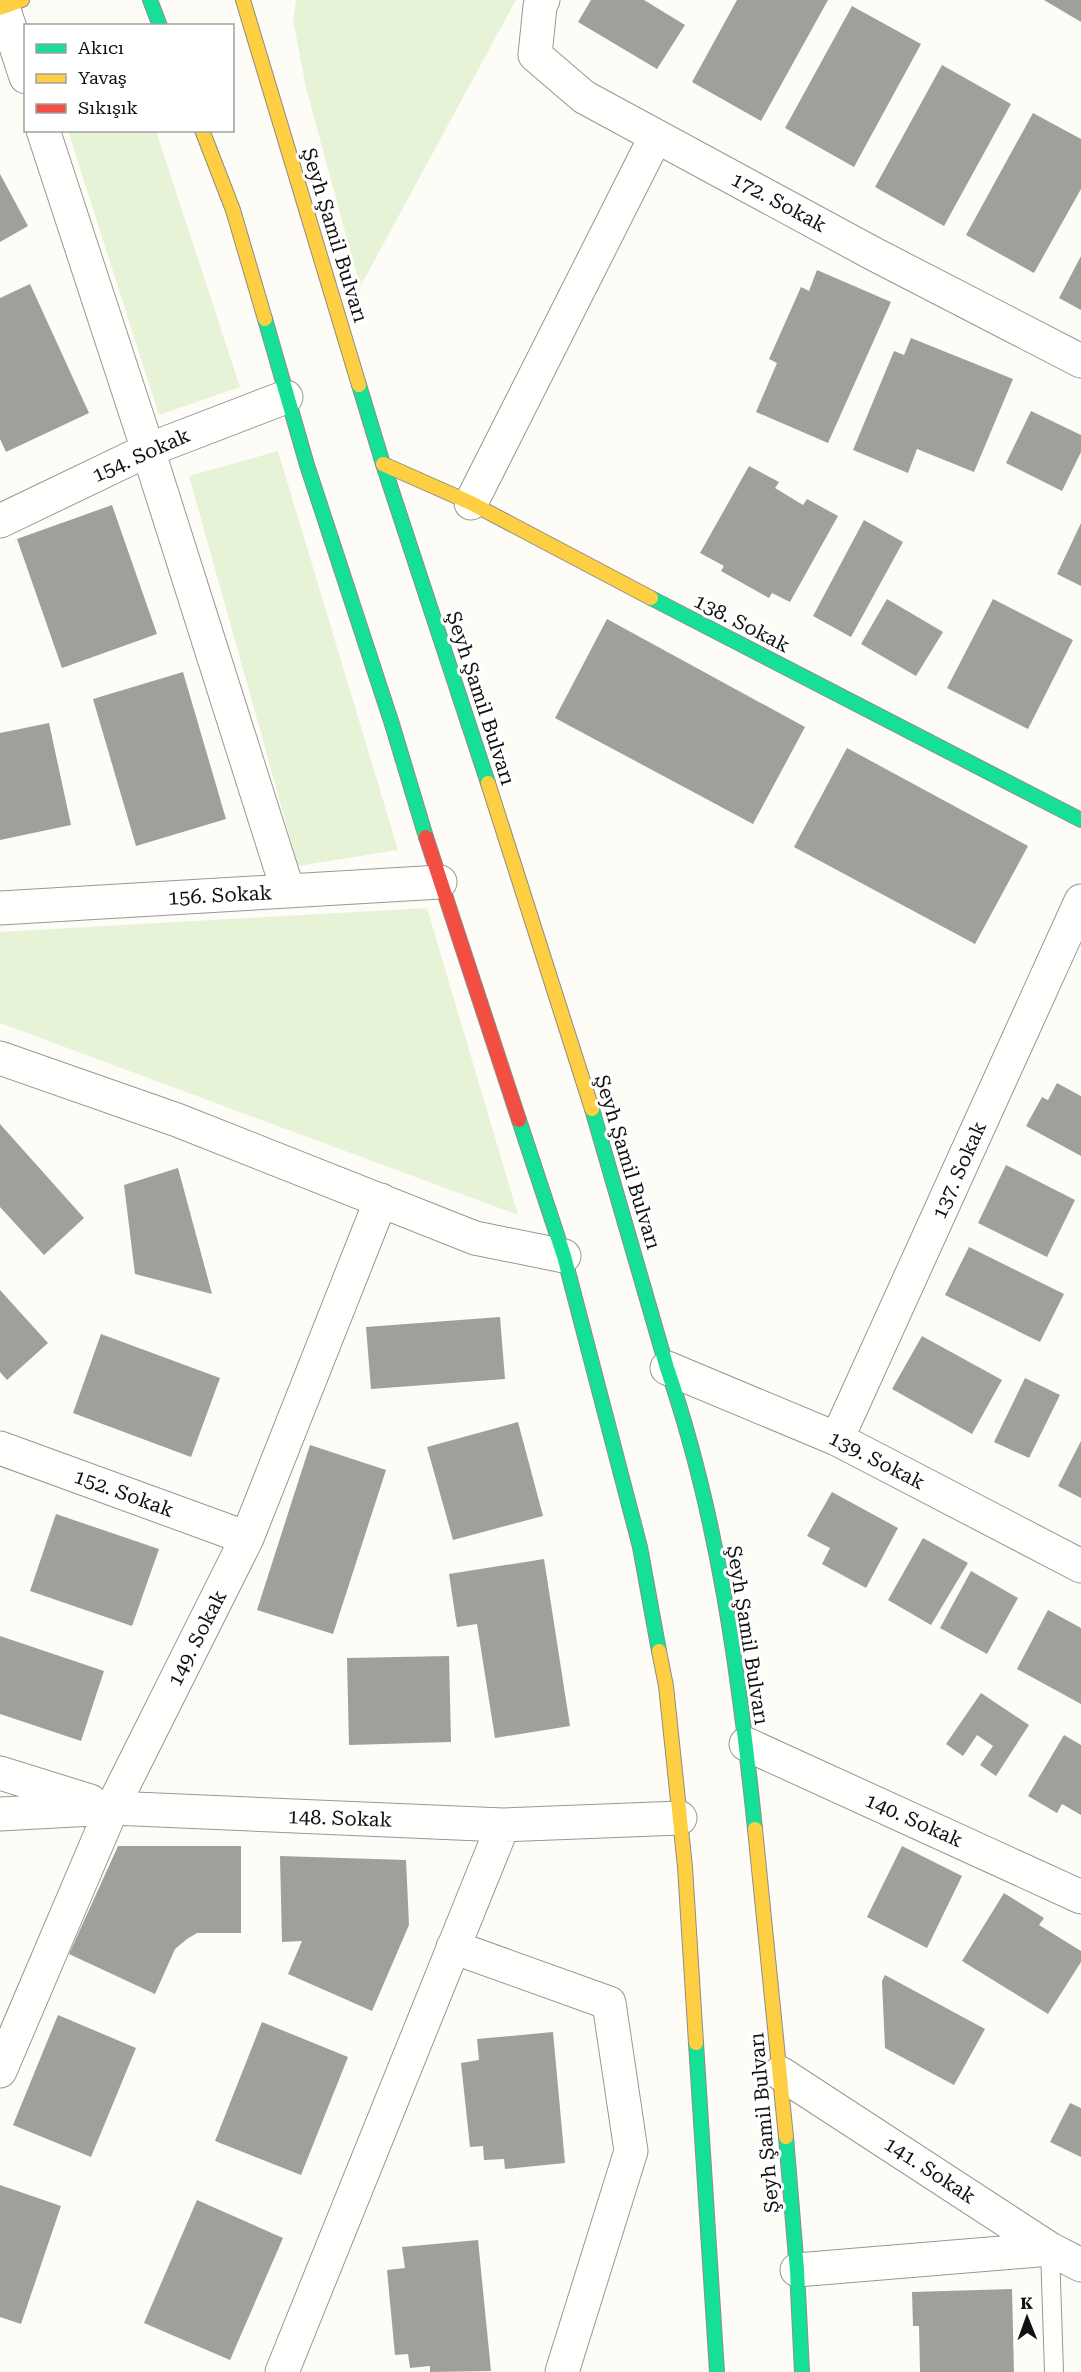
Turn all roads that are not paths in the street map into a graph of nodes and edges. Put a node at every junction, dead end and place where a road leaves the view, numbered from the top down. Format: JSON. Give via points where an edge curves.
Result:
{"nodes":[{"id":1,"x":150,"y":0,"type":"edge"},
{"id":2,"x":243,"y":0,"type":"edge"},
{"id":3,"x":543,"y":0,"type":"edge"},
{"id":4,"x":8,"y":5,"type":"edge"},
{"id":5,"x":159,"y":24,"type":"edge"},
{"id":6,"x":24,"y":69,"type":"edge"},
{"id":7,"x":44,"y":132,"type":"edge"},
{"id":8,"x":203,"y":132,"type":"edge"},
{"id":9,"x":656,"y":136,"type":"junction"},
{"id":10,"x":1081,"y":361,"type":"edge"},
{"id":11,"x":286,"y":397,"type":"junction"},
{"id":12,"x":148,"y":450,"type":"junction"},
{"id":13,"x":383,"y":464,"type":"junction"},
{"id":14,"x":471,"y":503,"type":"junction"},
{"id":15,"x":0,"y":521,"type":"edge"},
{"id":16,"x":1081,"y":820,"type":"edge"},
{"id":17,"x":440,"y":882,"type":"junction"},
{"id":18,"x":288,"y":891,"type":"junction"},
{"id":19,"x":1081,"y":901,"type":"edge"},
{"id":20,"x":0,"y":908,"type":"edge"},
{"id":21,"x":0,"y":1058,"type":"edge"},
{"id":22,"x":381,"y":1200,"type":"junction"},
{"id":23,"x":564,"y":1256,"type":"junction"},
{"id":24,"x":667,"y":1368,"type":"junction"},
{"id":25,"x":837,"y":1439,"type":"junction"},
{"id":26,"x":0,"y":1448,"type":"edge"},
{"id":27,"x":247,"y":1538,"type":"junction"},
{"id":28,"x":1081,"y":1566,"type":"edge"},
{"id":29,"x":746,"y":1744,"type":"junction"},
{"id":30,"x":0,"y":1773,"type":"edge"},
{"id":31,"x":112,"y":1808,"type":"junction"},
{"id":32,"x":0,"y":1814,"type":"edge"},
{"id":33,"x":680,"y":1818,"type":"junction"},
{"id":34,"x":503,"y":1825,"type":"junction"},
{"id":35,"x":1081,"y":1897,"type":"edge"},
{"id":36,"x":453,"y":1947,"type":"junction"},
{"id":37,"x":0,"y":2071,"type":"edge"},
{"id":38,"x":780,"y":2073,"type":"junction"},
{"id":39,"x":1050,"y":2249,"type":"junction"},
{"id":40,"x":1081,"y":2265,"type":"edge"},
{"id":41,"x":797,"y":2270,"type":"junction"},
{"id":42,"x":282,"y":2372,"type":"edge"},
{"id":43,"x":562,"y":2372,"type":"edge"},
{"id":44,"x":717,"y":2372,"type":"edge"},
{"id":45,"x":802,"y":2372,"type":"edge"},
{"id":46,"x":1054,"y":2372,"type":"edge"}],
"edges":[{"from":1,"to":5,"type":"main road"},
{"from":2,"to":13,"type":"main road","name":"Şeyh Şamil Bulvarı"},
{"from":3,"to":9,"type":"street","name":"172. Sokak","via":[[535,55],[584,97]]},
{"from":4,"to":6,"type":"street"},
{"from":7,"to":12,"type":"street"},
{"from":8,"to":11,"type":"main road","via":[[233,210]]},
{"from":9,"to":10,"type":"street","name":"172. Sokak"},
{"from":9,"to":14,"type":"street"},
{"from":11,"to":12,"type":"street","name":"154. Sokak"},
{"from":11,"to":17,"type":"main road"},
{"from":12,"to":15,"type":"street","name":"154. Sokak"},
{"from":12,"to":18,"type":"street"},
{"from":13,"to":14,"type":"main road","name":"138. Sokak"},
{"from":13,"to":24,"type":"main road","name":"Şeyh Şamil Bulvarı","via":[[536,928],[615,1182]]},
{"from":14,"to":16,"type":"main road","name":"138. Sokak"},
{"from":17,"to":18,"type":"street","name":"156. Sokak"},
{"from":17,"to":23,"type":"main road"},
{"from":18,"to":20,"type":"street","name":"156. Sokak"},
{"from":19,"to":25,"type":"street","name":"137. Sokak"},
{"from":21,"to":22,"type":"street","via":[[177,1120]]},
{"from":22,"to":23,"type":"street","via":[[476,1238]]},
{"from":22,"to":27,"type":"street","name":"149. Sokak"},
{"from":23,"to":33,"type":"main road","via":[[640,1547],[666,1686]]},
{"from":24,"to":25,"type":"street","name":"139. Sokak"},
{"from":24,"to":29,"type":"main road","name":"Şeyh Şamil Bulvarı","via":[[681,1408],[718,1557]]},
{"from":25,"to":28,"type":"street","name":"139. Sokak"},
{"from":26,"to":27,"type":"street","name":"152. Sokak"},
{"from":27,"to":31,"type":"street","name":"149. Sokak"},
{"from":29,"to":35,"type":"street","name":"140. Sokak"},
{"from":29,"to":38,"type":"main road","name":"Şeyh Şamil Bulvarı"},
{"from":30,"to":31,"type":"street"},
{"from":31,"to":32,"type":"street","name":"148. Sokak"},
{"from":31,"to":34,"type":"street","name":"148. Sokak"},
{"from":31,"to":37,"type":"street","name":"149. Sokak"},
{"from":33,"to":34,"type":"street","name":"148. Sokak"},
{"from":33,"to":44,"type":"main road"},
{"from":34,"to":36,"type":"street"},
{"from":36,"to":42,"type":"street"},
{"from":36,"to":43,"type":"street","via":[[609,2002],[631,2151]]},
{"from":38,"to":39,"type":"street","name":"141. Sokak"},
{"from":38,"to":41,"type":"main road","name":"Şeyh Şamil Bulvarı"},
{"from":39,"to":40,"type":"street","name":"141. Sokak"},
{"from":39,"to":41,"type":"street"},
{"from":39,"to":46,"type":"lane"},
{"from":41,"to":45,"type":"main road","name":"Şeyh Şamil Bulvarı"}]}
